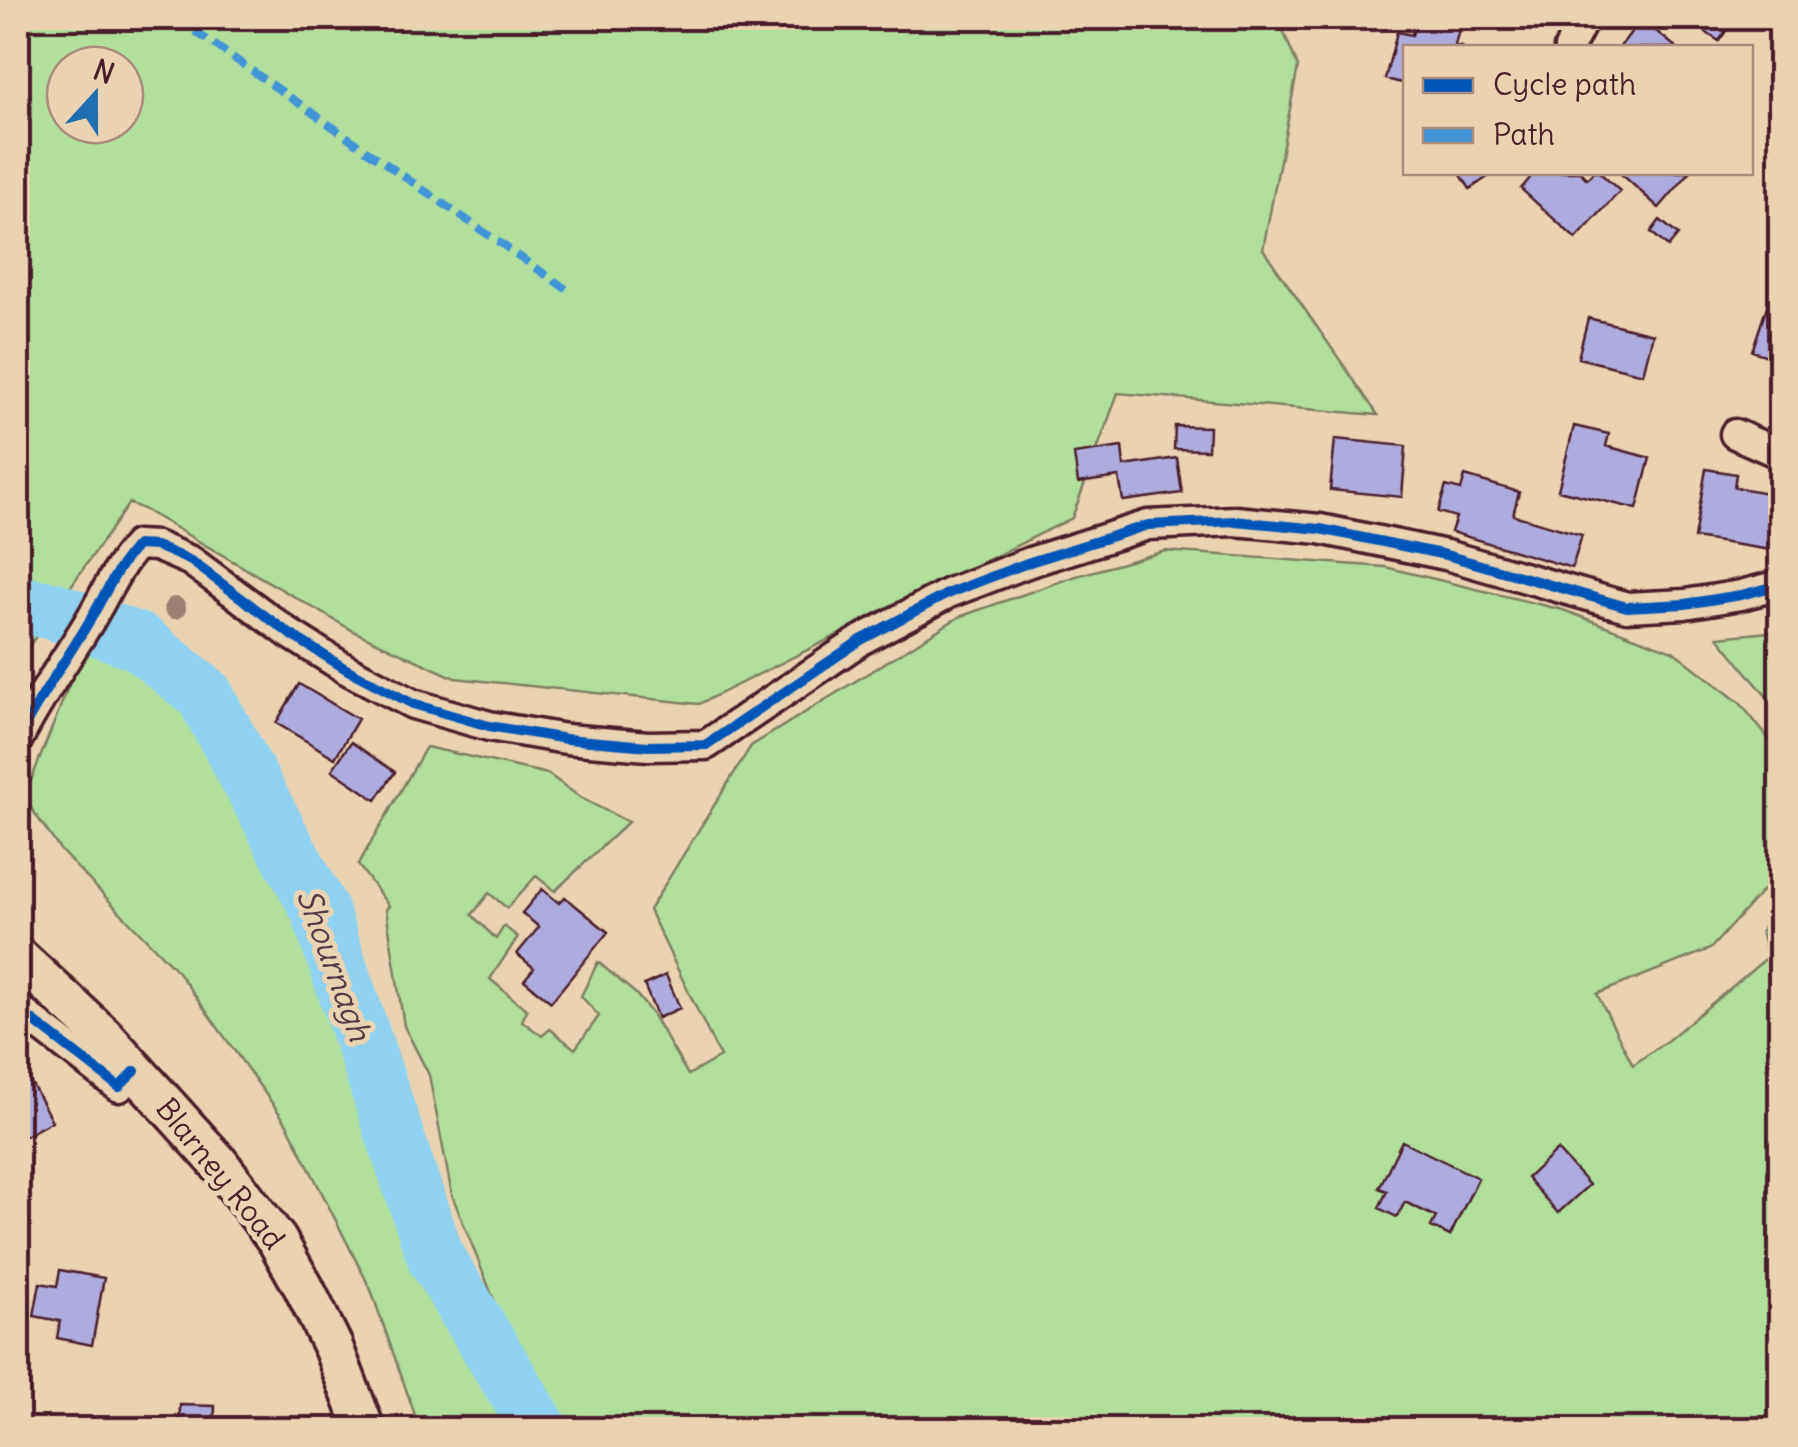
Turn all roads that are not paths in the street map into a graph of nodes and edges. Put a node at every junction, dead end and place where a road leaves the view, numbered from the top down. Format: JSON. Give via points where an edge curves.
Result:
{"nodes":[{"id":1,"x":1584,"y":18,"type":"edge"},
{"id":2,"x":1571,"y":45,"type":"edge"},
{"id":3,"x":1734,"y":434,"type":"dead end"},
{"id":4,"x":1780,"y":454,"type":"edge"},
{"id":5,"x":1780,"y":585,"type":"edge"},
{"id":6,"x":18,"y":739,"type":"edge"},
{"id":7,"x":18,"y":957,"type":"edge"},
{"id":8,"x":18,"y":1009,"type":"edge"},
{"id":9,"x":135,"y":1071,"type":"junction"},
{"id":10,"x":365,"y":1430,"type":"edge"}],
"edges":[{"from":1,"to":2,"type":"street"},
{"from":3,"to":4,"type":"street"},
{"from":5,"to":6,"type":"street","via":[[1686,604],[1627,606],[1446,554],[1320,529],[1235,521],[1148,525],[949,593],[861,640],[706,745],[648,746],[489,726],[413,704],[290,634],[191,561],[156,546],[137,546]]},
{"from":7,"to":9,"type":"main road","name":"Blarney Road"},
{"from":8,"to":9,"type":"street","via":[[119,1087]]},
{"from":9,"to":10,"type":"main road","name":"Blarney Road","via":[[218,1161],[277,1240],[333,1347]]}]}
